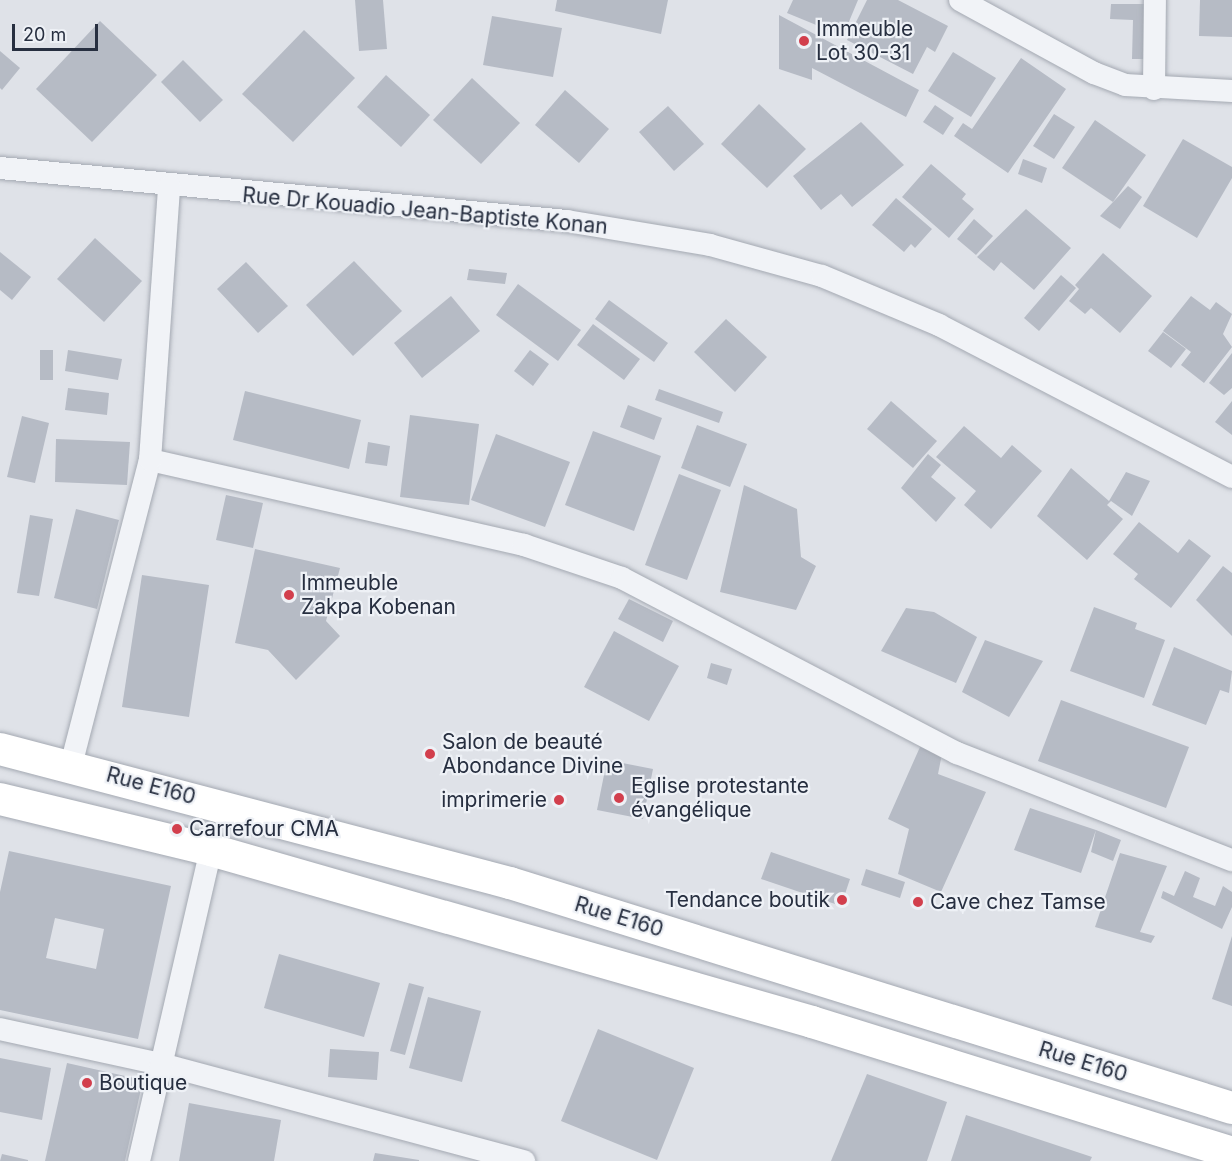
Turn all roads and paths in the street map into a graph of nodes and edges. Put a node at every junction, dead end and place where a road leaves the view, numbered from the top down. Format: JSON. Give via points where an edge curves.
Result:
{"nodes":[{"id":1,"x":960,"y":0,"type":"edge"},
{"id":2,"x":1155,"y":0,"type":"edge"},
{"id":3,"x":1154,"y":90,"type":"junction"},
{"id":4,"x":1232,"y":91,"type":"edge"},
{"id":5,"x":0,"y":168,"type":"edge"},
{"id":6,"x":169,"y":187,"type":"junction"},
{"id":7,"x":150,"y":460,"type":"junction"},
{"id":8,"x":1232,"y":477,"type":"edge"},
{"id":9,"x":0,"y":749,"type":"edge"},
{"id":10,"x":71,"y":765,"type":"junction"},
{"id":11,"x":0,"y":800,"type":"edge"},
{"id":12,"x":211,"y":850,"type":"junction"},
{"id":13,"x":1232,"y":860,"type":"edge"},
{"id":14,"x":0,"y":1029,"type":"edge"},
{"id":15,"x":161,"y":1064,"type":"junction"},
{"id":16,"x":1232,"y":1108,"type":"edge"},
{"id":17,"x":1232,"y":1153,"type":"edge"},
{"id":18,"x":139,"y":1161,"type":"edge"},
{"id":19,"x":524,"y":1161,"type":"edge"}],
"edges":[{"from":1,"to":3,"type":"street","via":[[1094,74]]},
{"from":2,"to":3,"type":"street"},
{"from":3,"to":4,"type":"street"},
{"from":5,"to":6,"type":"street","name":"Rue Dr Kouadio Jean-Baptiste Konan"},
{"from":6,"to":7,"type":"street"},
{"from":6,"to":8,"type":"street","name":"Rue Dr Kouadio Jean-Baptiste Konan","via":[[567,221],[710,245],[800,270],[939,325]]},
{"from":7,"to":10,"type":"street"},
{"from":7,"to":13,"type":"street","via":[[524,545],[611,574],[957,753]]},
{"from":9,"to":10,"type":"street","name":"Rue E160"},
{"from":10,"to":16,"type":"street","name":"Rue E160","via":[[510,883]]},
{"from":11,"to":12,"type":"street","name":"Rue E160"},
{"from":12,"to":15,"type":"street"},
{"from":12,"to":17,"type":"street","name":"Rue E160","via":[[812,1022]]},
{"from":14,"to":15,"type":"street"},
{"from":15,"to":18,"type":"street"},
{"from":15,"to":19,"type":"street"}]}
